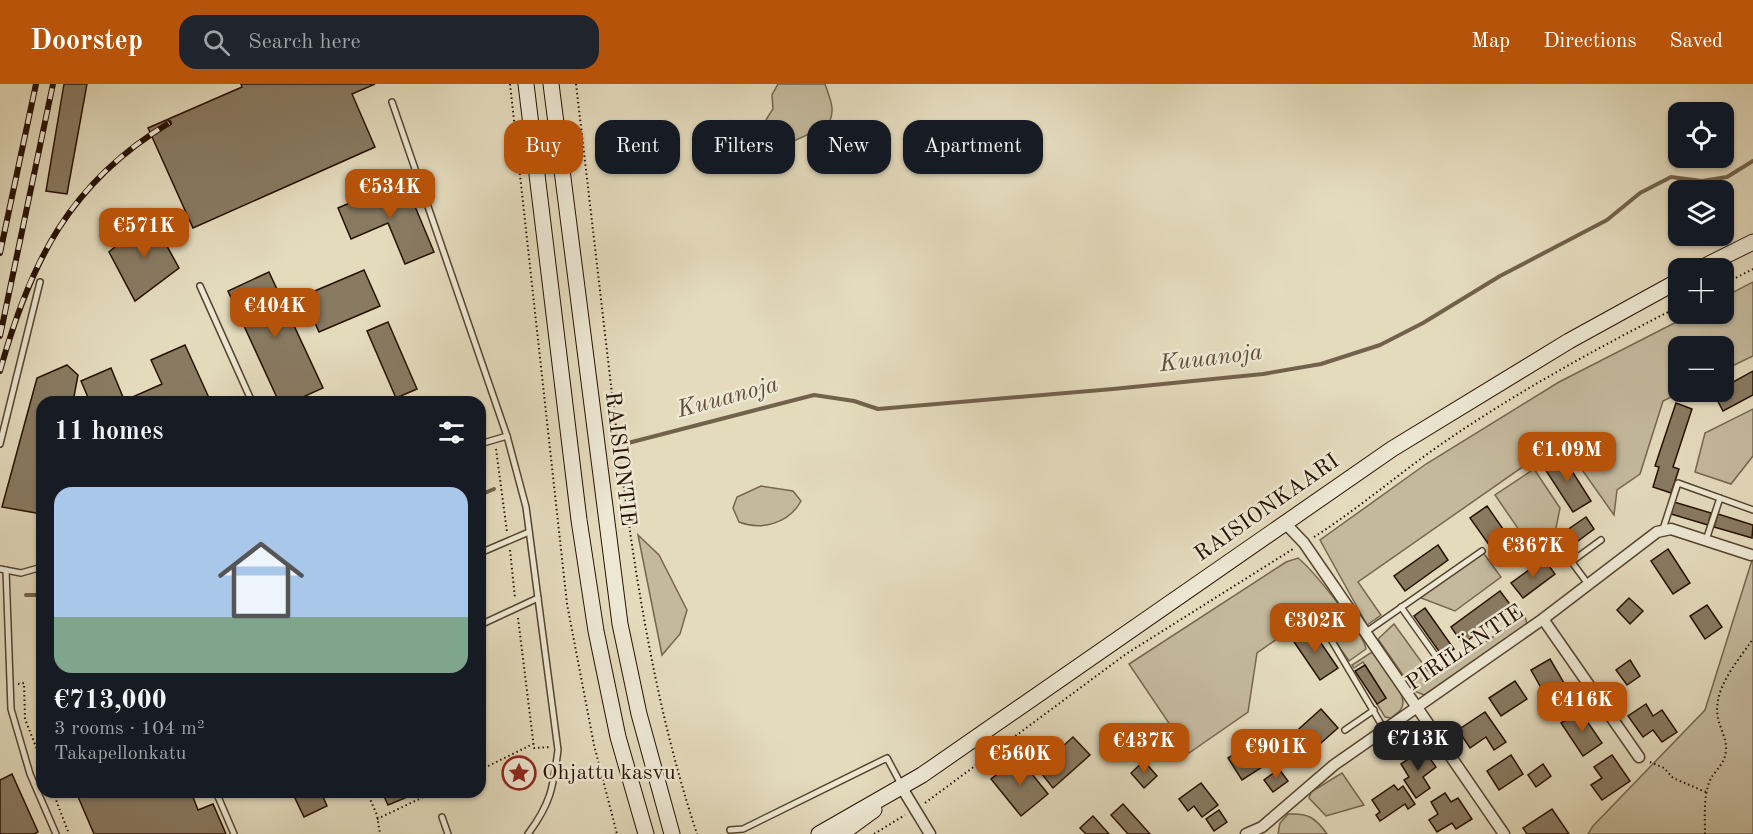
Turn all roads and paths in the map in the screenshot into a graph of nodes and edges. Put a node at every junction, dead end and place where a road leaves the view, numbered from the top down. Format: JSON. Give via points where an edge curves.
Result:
{"nodes":[{"id":1,"x":510,"y":84,"type":"edge"},
{"id":2,"x":526,"y":84,"type":"edge"},
{"id":3,"x":551,"y":84,"type":"edge"},
{"id":4,"x":576,"y":84,"type":"edge"},
{"id":5,"x":392,"y":102,"type":"dead end"},
{"id":6,"x":1753,"y":242,"type":"edge"},
{"id":7,"x":1721,"y":258,"type":"edge"},
{"id":8,"x":1753,"y":269,"type":"edge"},
{"id":9,"x":1734,"y":279,"type":"edge"},
{"id":10,"x":40,"y":282,"type":"dead end"},
{"id":11,"x":200,"y":286,"type":"dead end"},
{"id":12,"x":1668,"y":286,"type":"edge"},
{"id":13,"x":1668,"y":312,"type":"edge"},
{"id":14,"x":249,"y":396,"type":"edge"},
{"id":15,"x":507,"y":436,"type":"junction"},
{"id":16,"x":486,"y":442,"type":"edge"},
{"id":17,"x":0,"y":444,"type":"edge"},
{"id":18,"x":1720,"y":498,"type":"junction"},
{"id":19,"x":1753,"y":510,"type":"edge"},
{"id":20,"x":1285,"y":523,"type":"junction"},
{"id":21,"x":1663,"y":529,"type":"junction"},
{"id":22,"x":529,"y":531,"type":"junction"},
{"id":23,"x":1554,"y":538,"type":"dead end"},
{"id":24,"x":1601,"y":540,"type":"dead end"},
{"id":25,"x":1706,"y":540,"type":"junction"},
{"id":26,"x":1304,"y":543,"type":"junction"},
{"id":27,"x":486,"y":550,"type":"edge"},
{"id":28,"x":1752,"y":550,"type":"edge"},
{"id":29,"x":1482,"y":551,"type":"dead end"},
{"id":30,"x":1571,"y":562,"type":"junction"},
{"id":31,"x":36,"y":569,"type":"edge"},
{"id":32,"x":3,"y":570,"type":"edge"},
{"id":33,"x":1588,"y":584,"type":"junction"},
{"id":34,"x":538,"y":598,"type":"junction"},
{"id":35,"x":1401,"y":607,"type":"junction"},
{"id":36,"x":1543,"y":619,"type":"junction"},
{"id":37,"x":486,"y":622,"type":"edge"},
{"id":38,"x":1323,"y":626,"type":"dead end"},
{"id":39,"x":1364,"y":633,"type":"junction"},
{"id":40,"x":1753,"y":639,"type":"edge"},
{"id":41,"x":1440,"y":662,"type":"dead end"},
{"id":42,"x":10,"y":687,"type":"junction"},
{"id":43,"x":1415,"y":706,"type":"junction"},
{"id":44,"x":1374,"y":710,"type":"junction"},
{"id":45,"x":1384,"y":729,"type":"junction"},
{"id":46,"x":1345,"y":730,"type":"dead end"},
{"id":47,"x":533,"y":744,"type":"dead end"},
{"id":48,"x":36,"y":747,"type":"edge"},
{"id":49,"x":1639,"y":757,"type":"joint"},
{"id":50,"x":486,"y":767,"type":"edge"},
{"id":51,"x":36,"y":788,"type":"edge"},
{"id":52,"x":898,"y":790,"type":"junction"},
{"id":53,"x":1708,"y":793,"type":"junction"},
{"id":54,"x":40,"y":798,"type":"edge"},
{"id":55,"x":55,"y":798,"type":"edge"},
{"id":56,"x":219,"y":798,"type":"edge"},
{"id":57,"x":369,"y":798,"type":"edge"},
{"id":58,"x":421,"y":798,"type":"edge"},
{"id":59,"x":915,"y":809,"type":"junction"},
{"id":60,"x":442,"y":817,"type":"dead end"},
{"id":61,"x":377,"y":819,"type":"junction"},
{"id":62,"x":730,"y":830,"type":"dead end"},
{"id":63,"x":1265,"y":831,"type":"edge"},
{"id":64,"x":56,"y":834,"type":"edge"},
{"id":65,"x":69,"y":834,"type":"edge"},
{"id":66,"x":234,"y":834,"type":"edge"},
{"id":67,"x":380,"y":834,"type":"edge"},
{"id":68,"x":448,"y":834,"type":"edge"},
{"id":69,"x":528,"y":834,"type":"edge"},
{"id":70,"x":617,"y":834,"type":"edge"},
{"id":71,"x":646,"y":834,"type":"edge"},
{"id":72,"x":672,"y":834,"type":"edge"},
{"id":73,"x":697,"y":834,"type":"edge"},
{"id":74,"x":819,"y":834,"type":"edge"},
{"id":75,"x":841,"y":834,"type":"edge"},
{"id":76,"x":874,"y":834,"type":"edge"},
{"id":77,"x":930,"y":834,"type":"edge"},
{"id":78,"x":1246,"y":834,"type":"edge"},
{"id":79,"x":1504,"y":834,"type":"edge"},
{"id":80,"x":1706,"y":834,"type":"edge"}],
"edges":[{"from":1,"to":70,"type":"path","via":[[567,604],[594,745]]},
{"from":2,"to":71,"type":"main road","via":[[596,631],[618,737]]},
{"from":3,"to":72,"type":"main road","name":"RAISIONTIE","via":[[620,624],[639,714]]},
{"from":4,"to":73,"type":"path","via":[[640,603],[652,666]]},
{"from":5,"to":15,"type":"lane"},
{"from":6,"to":7,"type":"main road"},
{"from":8,"to":9,"type":"path"},
{"from":10,"to":17,"type":"lane"},
{"from":11,"to":14,"type":"lane"},
{"from":12,"to":20,"type":"main road","name":"RAISIONKAARI","via":[[1402,442]]},
{"from":13,"to":26,"type":"path","via":[[1512,399]]},
{"from":15,"to":16,"type":"lane"},
{"from":15,"to":22,"type":"lane"},
{"from":18,"to":19,"type":"lane"},
{"from":18,"to":21,"type":"lane","via":[[1678,483]]},
{"from":18,"to":25,"type":"lane"},
{"from":20,"to":26,"type":"street"},
{"from":20,"to":52,"type":"main road","name":"RAISIONKAARI"},
{"from":21,"to":25,"type":"street"},
{"from":21,"to":33,"type":"street","name":"PIRILÄNTIE"},
{"from":22,"to":27,"type":"lane"},
{"from":22,"to":34,"type":"lane"},
{"from":23,"to":30,"type":"lane"},
{"from":24,"to":30,"type":"lane"},
{"from":25,"to":28,"type":"street"},
{"from":26,"to":39,"type":"street"},
{"from":26,"to":59,"type":"path","via":[[1126,654]]},
{"from":29,"to":35,"type":"lane"},
{"from":30,"to":33,"type":"lane"},
{"from":31,"to":32,"type":"lane","via":[[21,573]]},
{"from":32,"to":42,"type":"lane"},
{"from":33,"to":36,"type":"street","name":"PIRILÄNTIE"},
{"from":34,"to":37,"type":"lane"},
{"from":34,"to":69,"type":"lane","via":[[558,750],[547,808]]},
{"from":35,"to":39,"type":"lane"},
{"from":35,"to":41,"type":"lane"},
{"from":36,"to":43,"type":"street","name":"PIRILÄNTIE"},
{"from":36,"to":49,"type":"street"},
{"from":38,"to":44,"type":"lane"},
{"from":39,"to":43,"type":"street"},
{"from":40,"to":53,"type":"path","via":[[1718,699],[1718,718],[1726,741],[1724,758],[1710,780]]},
{"from":42,"to":48,"type":"path","via":[[24,683],[25,719]]},
{"from":42,"to":51,"type":"lane","via":[[11,709]]},
{"from":43,"to":45,"type":"street","name":"PIRILÄNTIE"},
{"from":43,"to":79,"type":"street"},
{"from":44,"to":45,"type":"lane"},
{"from":44,"to":46,"type":"lane"},
{"from":45,"to":63,"type":"street","name":"PIRILÄNTIE","via":[[1334,765]]},
{"from":47,"to":50,"type":"path"},
{"from":49,"to":53,"type":"path"},
{"from":52,"to":59,"type":"street"},
{"from":52,"to":62,"type":"lane","via":[[887,758],[742,829]]},
{"from":52,"to":74,"type":"main road","name":"RAISIONKAARI"},
{"from":52,"to":75,"type":"main road","name":"RAISIONKAARI"},
{"from":53,"to":80,"type":"path"},
{"from":54,"to":64,"type":"lane"},
{"from":55,"to":65,"type":"path"},
{"from":56,"to":66,"type":"lane"},
{"from":57,"to":61,"type":"path"},
{"from":58,"to":61,"type":"path"},
{"from":59,"to":76,"type":"path"},
{"from":59,"to":77,"type":"street"},
{"from":60,"to":68,"type":"lane"},
{"from":61,"to":67,"type":"path"},
{"from":63,"to":78,"type":"street","name":"PIRILÄNTIE"}]}
